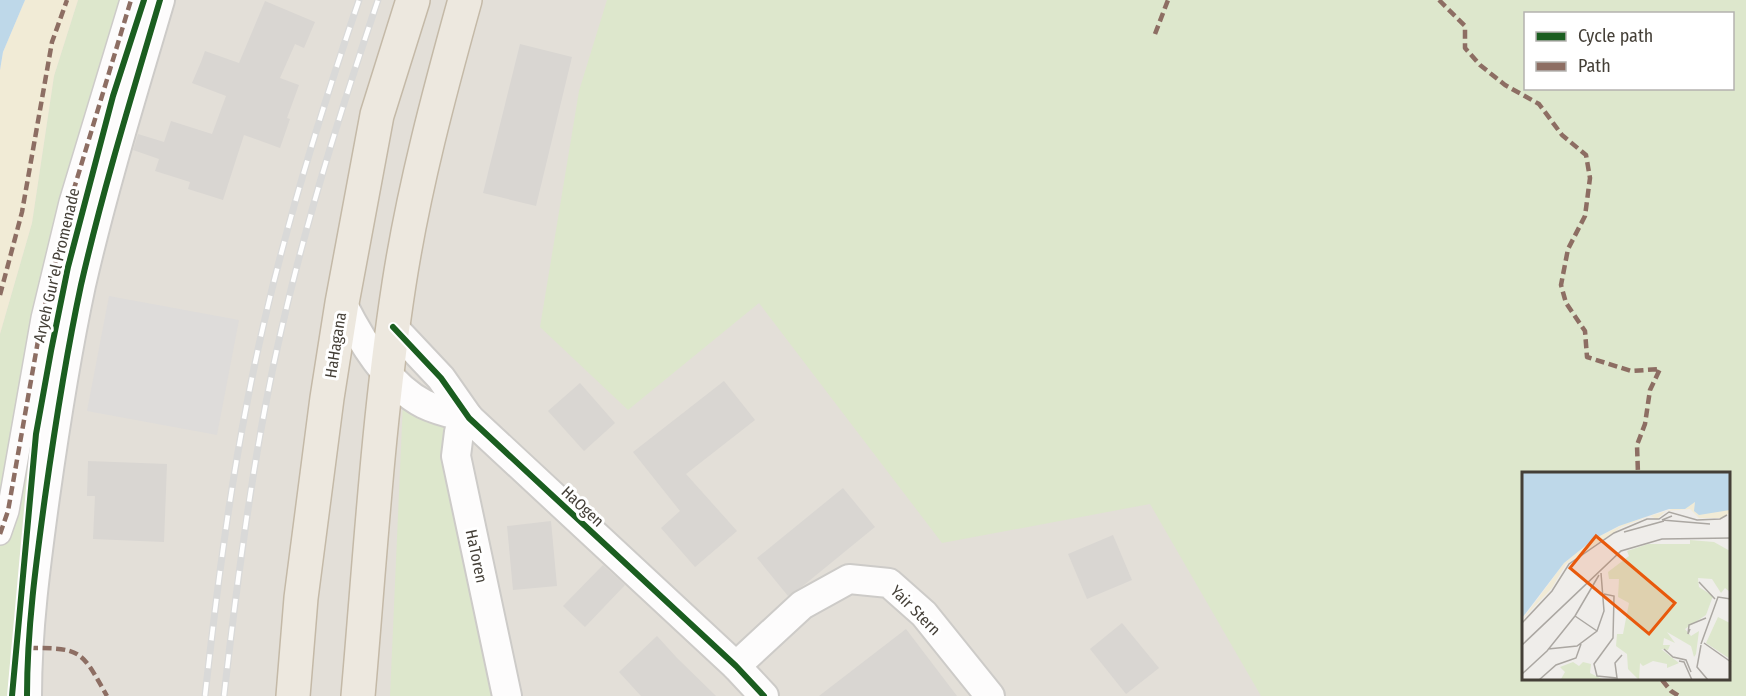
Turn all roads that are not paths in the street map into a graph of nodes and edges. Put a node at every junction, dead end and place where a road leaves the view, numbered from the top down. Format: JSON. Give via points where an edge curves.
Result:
{"nodes":[{"id":1,"x":132,"y":0,"type":"edge"},
{"id":2,"x":160,"y":0,"type":"edge"},
{"id":3,"x":413,"y":0,"type":"edge"},
{"id":4,"x":465,"y":0,"type":"edge"},
{"id":5,"x":342,"y":303,"type":"junction"},
{"id":6,"x":393,"y":327,"type":"junction"},
{"id":7,"x":387,"y":374,"type":"junction"},
{"id":8,"x":469,"y":418,"type":"junction"},
{"id":9,"x":0,"y":534,"type":"edge"},
{"id":10,"x":736,"y":666,"type":"junction"},
{"id":11,"x":27,"y":696,"type":"edge"},
{"id":12,"x":293,"y":696,"type":"edge"},
{"id":13,"x":358,"y":696,"type":"edge"},
{"id":14,"x":507,"y":696,"type":"edge"},
{"id":15,"x":764,"y":696,"type":"edge"},
{"id":16,"x":990,"y":696,"type":"edge"}],
"edges":[{"from":1,"to":9,"type":"street","name":"Aryeh Gur'el Promenade","via":[[67,214],[42,318],[8,511]]},
{"from":2,"to":11,"type":"street","via":[[81,286],[54,432],[37,558]]},
{"from":3,"to":5,"type":"highway","name":"HaHagana","via":[[377,116]]},
{"from":4,"to":6,"type":"highway","via":[[432,121]]},
{"from":5,"to":7,"type":"street","name":"HaOgen"},
{"from":5,"to":12,"type":"highway","name":"HaHagana","via":[[303,586]]},
{"from":6,"to":7,"type":"highway"},
{"from":6,"to":8,"type":"street","name":"HaOgen","via":[[441,378]]},
{"from":7,"to":8,"type":"street","name":"HaOgen","via":[[423,404]]},
{"from":7,"to":13,"type":"highway"},
{"from":8,"to":10,"type":"street","name":"HaOgen"},
{"from":8,"to":14,"type":"street","name":"HaToren","via":[[459,432],[456,456]]},
{"from":10,"to":15,"type":"street","name":"HaOgen"},
{"from":10,"to":16,"type":"street","name":"Yair Stern","via":[[802,605],[849,579],[889,583],[924,614]]}]}
